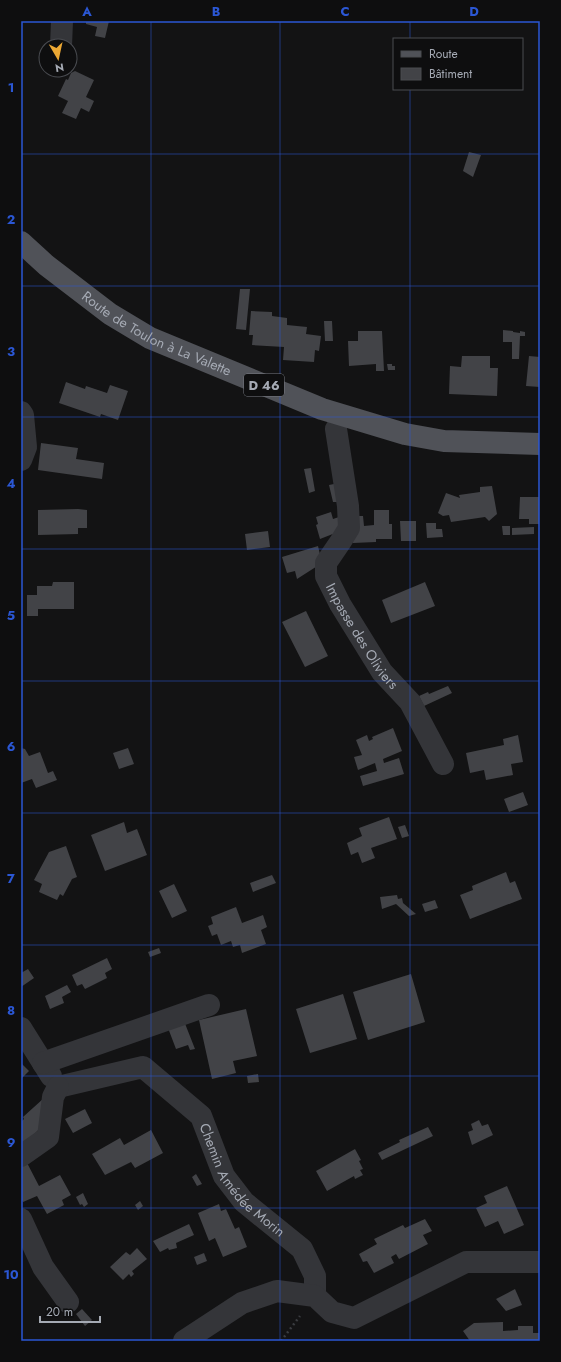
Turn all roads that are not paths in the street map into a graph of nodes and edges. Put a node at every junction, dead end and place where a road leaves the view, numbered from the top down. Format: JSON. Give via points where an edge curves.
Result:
{"nodes":[{"id":1,"x":62,"y":21,"type":"edge"},
{"id":2,"x":62,"y":38,"type":"edge"},
{"id":3,"x":21,"y":242,"type":"edge"},
{"id":4,"x":21,"y":258,"type":"edge"},
{"id":5,"x":21,"y":412,"type":"edge"},
{"id":6,"x":336,"y":429,"type":"junction"},
{"id":7,"x":540,"y":444,"type":"edge"},
{"id":8,"x":540,"y":456,"type":"edge"},
{"id":9,"x":21,"y":460,"type":"edge"},
{"id":10,"x":443,"y":764,"type":"dead end"},
{"id":11,"x":209,"y":1005,"type":"dead end"},
{"id":12,"x":21,"y":1028,"type":"edge"},
{"id":13,"x":43,"y":1063,"type":"junction"},
{"id":14,"x":58,"y":1087,"type":"junction"},
{"id":15,"x":21,"y":1156,"type":"edge"},
{"id":16,"x":21,"y":1219,"type":"edge"},
{"id":17,"x":540,"y":1262,"type":"edge"},
{"id":18,"x":315,"y":1296,"type":"junction"},
{"id":19,"x":68,"y":1302,"type":"dead end"},
{"id":20,"x":184,"y":1341,"type":"edge"}],
"edges":[{"from":1,"to":2,"type":"street"},
{"from":3,"to":7,"type":"main road","name":"Route de Toulon à La Valette","number":"D 46","via":[[46,265],[110,314],[150,338],[322,409],[405,434],[444,441]]},
{"from":4,"to":6,"type":"main road","name":"Route de Toulon à La Valette","number":"D 46","via":[[76,306],[131,340],[206,376]]},
{"from":5,"to":9,"type":"street","via":[[26,447]]},
{"from":6,"to":8,"type":"main road","name":"Route de Toulon à La Valette","number":"D 46","via":[[403,446],[458,454]]},
{"from":6,"to":10,"type":"street","name":"Impasse des Oliviers","via":[[349,528],[326,563],[326,576],[340,604],[382,672],[410,702]]},
{"from":11,"to":13,"type":"street"},
{"from":12,"to":13,"type":"street"},
{"from":13,"to":14,"type":"street"},
{"from":14,"to":15,"type":"street","via":[[53,1097],[48,1137]]},
{"from":14,"to":18,"type":"street","name":"Chemin Amédée Morin","via":[[143,1067],[201,1116],[224,1176],[244,1202],[302,1249],[315,1276]]},
{"from":16,"to":19,"type":"street","via":[[43,1267]]},
{"from":17,"to":18,"type":"street","via":[[466,1262],[354,1318],[332,1312]]},
{"from":18,"to":20,"type":"street","via":[[277,1291],[242,1303]]}]}
